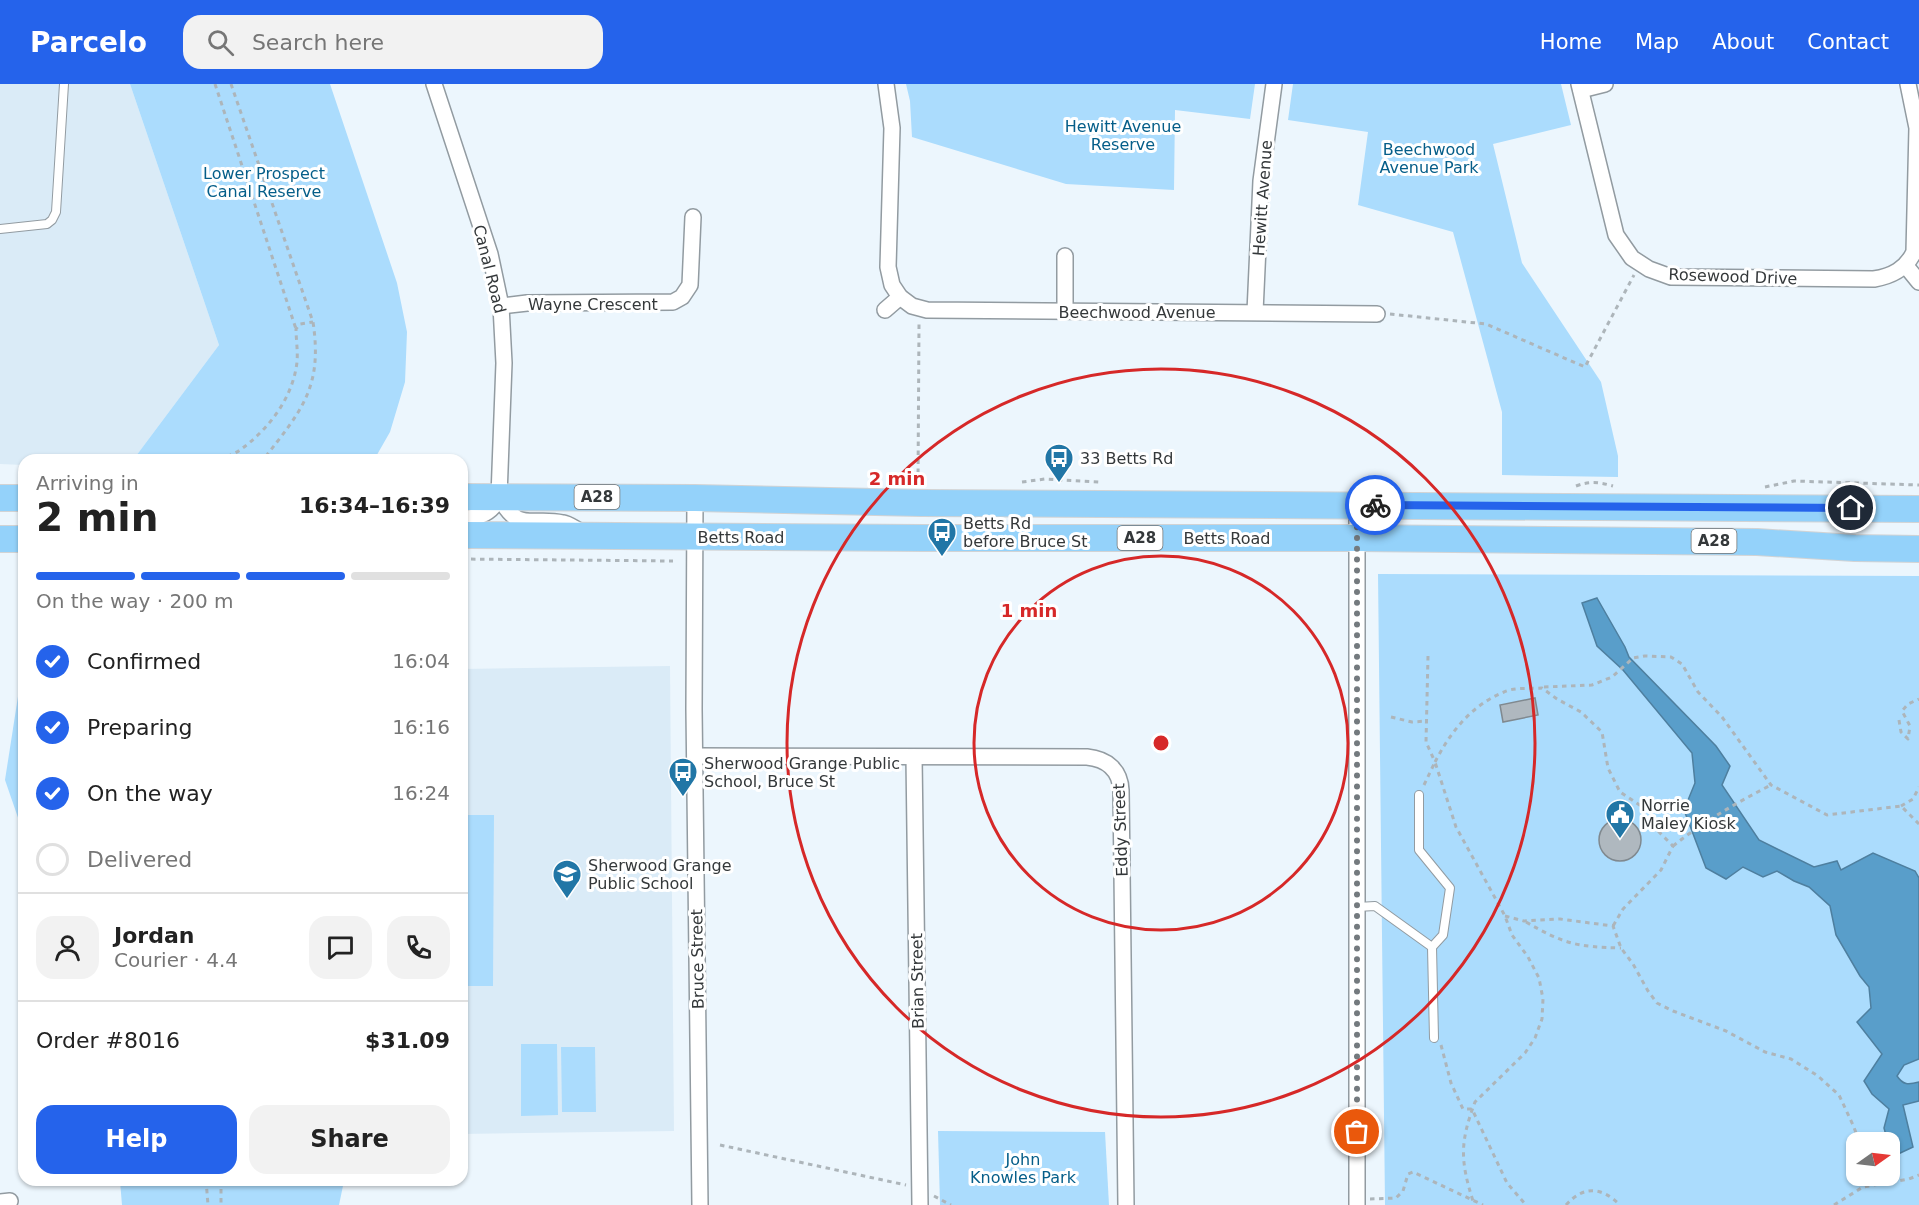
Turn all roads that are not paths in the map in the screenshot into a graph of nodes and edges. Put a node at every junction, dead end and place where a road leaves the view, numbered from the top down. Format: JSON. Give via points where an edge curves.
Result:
{"nodes":[{"id":1,"x":64,"y":84,"type":"edge"},
{"id":2,"x":434,"y":84,"type":"edge"},
{"id":3,"x":886,"y":84,"type":"edge"},
{"id":4,"x":1274,"y":84,"type":"edge"},
{"id":5,"x":1605,"y":84,"type":"edge"},
{"id":6,"x":1908,"y":84,"type":"edge"},
{"id":7,"x":1580,"y":87,"type":"edge"},
{"id":8,"x":693,"y":217,"type":"dead end"},
{"id":9,"x":0,"y":229,"type":"edge"},
{"id":10,"x":1065,"y":256,"type":"dead end"},
{"id":11,"x":1906,"y":266,"type":"junction"},
{"id":12,"x":1919,"y":282,"type":"edge"},
{"id":13,"x":900,"y":297,"type":"junction"},
{"id":14,"x":501,"y":306,"type":"junction"},
{"id":15,"x":885,"y":310,"type":"dead end"},
{"id":16,"x":1065,"y":311,"type":"junction"},
{"id":17,"x":1255,"y":312,"type":"junction"},
{"id":18,"x":1377,"y":314,"type":"road end"},
{"id":19,"x":499,"y":496,"type":"junction"},
{"id":20,"x":468,"y":497,"type":"edge"},
{"id":21,"x":0,"y":498,"type":"edge"},
{"id":22,"x":18,"y":498,"type":"edge"},
{"id":23,"x":695,"y":498,"type":"junction"},
{"id":24,"x":1357,"y":505,"type":"junction"},
{"id":25,"x":1919,"y":509,"type":"edge"},
{"id":26,"x":468,"y":518,"type":"edge"},
{"id":27,"x":468,"y":535,"type":"edge"},
{"id":28,"x":588,"y":536,"type":"junction"},
{"id":29,"x":695,"y":536,"type":"junction"},
{"id":30,"x":1356,"y":538,"type":"junction"},
{"id":31,"x":0,"y":539,"type":"edge"},
{"id":32,"x":18,"y":539,"type":"edge"},
{"id":33,"x":1919,"y":549,"type":"edge"},
{"id":34,"x":696,"y":756,"type":"junction"},
{"id":35,"x":914,"y":757,"type":"junction"},
{"id":36,"x":1419,"y":795,"type":"road end"},
{"id":37,"x":1357,"y":907,"type":"junction"},
{"id":38,"x":1432,"y":947,"type":"junction"},
{"id":39,"x":1434,"y":1038,"type":"road end"},
{"id":40,"x":1357,"y":1202,"type":"edge"},
{"id":41,"x":700,"y":1205,"type":"edge"},
{"id":42,"x":920,"y":1205,"type":"edge"},
{"id":43,"x":1126,"y":1205,"type":"edge"}],
"edges":[{"from":1,"to":9,"type":"lane","via":[[56,213],[47,224]]},
{"from":2,"to":14,"type":"street","name":"Canal Road","via":[[490,254]]},
{"from":3,"to":13,"type":"street","via":[[892,128],[888,267]]},
{"from":4,"to":17,"type":"street","name":"Hewitt Avenue","via":[[1261,181]]},
{"from":5,"to":7,"type":"street"},
{"from":6,"to":11,"type":"street","via":[[1917,140],[1915,245]]},
{"from":7,"to":11,"type":"street","name":"Rosewood Drive","via":[[1616,235],[1632,258],[1649,269],[1671,277],[1874,279]]},
{"from":8,"to":14,"type":"street","name":"Wayne Crescent","via":[[687,301]]},
{"from":10,"to":16,"type":"street"},
{"from":11,"to":12,"type":"street"},
{"from":13,"to":15,"type":"street"},
{"from":13,"to":16,"type":"street","name":"Beechwood Avenue","via":[[927,310]]},
{"from":14,"to":19,"type":"street","name":"Canal Road","via":[[504,363]]},
{"from":16,"to":17,"type":"street","name":"Beechwood Avenue"},
{"from":17,"to":18,"type":"street","name":"Beechwood Avenue"},
{"from":19,"to":20,"type":"highway","name":"Betts Road","number":"A28"},
{"from":19,"to":23,"type":"highway","name":"Betts Road","number":"A28"},
{"from":19,"to":26,"type":"street","via":[[492,510]]},
{"from":19,"to":28,"type":"street","via":[[515,518],[564,523]]},
{"from":21,"to":22,"type":"highway"},
{"from":23,"to":24,"type":"highway","name":"Betts Road","number":"A28"},
{"from":23,"to":29,"type":"street","name":"Bruce Street"},
{"from":24,"to":25,"type":"highway","name":"Betts Road","number":"A28"},
{"from":24,"to":30,"type":"street"},
{"from":27,"to":28,"type":"highway","name":"Betts Road","number":"A28"},
{"from":28,"to":29,"type":"highway","name":"Betts Road","number":"A28"},
{"from":29,"to":30,"type":"highway","name":"Betts Road","number":"A28"},
{"from":29,"to":34,"type":"street","name":"Bruce Street"},
{"from":30,"to":33,"type":"highway","name":"Betts Road","number":"A28","via":[[1757,542]]},
{"from":30,"to":37,"type":"street"},
{"from":31,"to":32,"type":"highway"},
{"from":34,"to":35,"type":"street","name":"Eddy Street"},
{"from":34,"to":41,"type":"street","name":"Bruce Street"},
{"from":35,"to":42,"type":"street","name":"Brian Street"},
{"from":35,"to":43,"type":"street","name":"Eddy Street","via":[[1096,758],[1110,765],[1119,777]]},
{"from":36,"to":38,"type":"lane","via":[[1419,850],[1450,888],[1443,935]]},
{"from":37,"to":38,"type":"lane","via":[[1376,906]]},
{"from":37,"to":40,"type":"street"},
{"from":38,"to":39,"type":"lane"}]}
